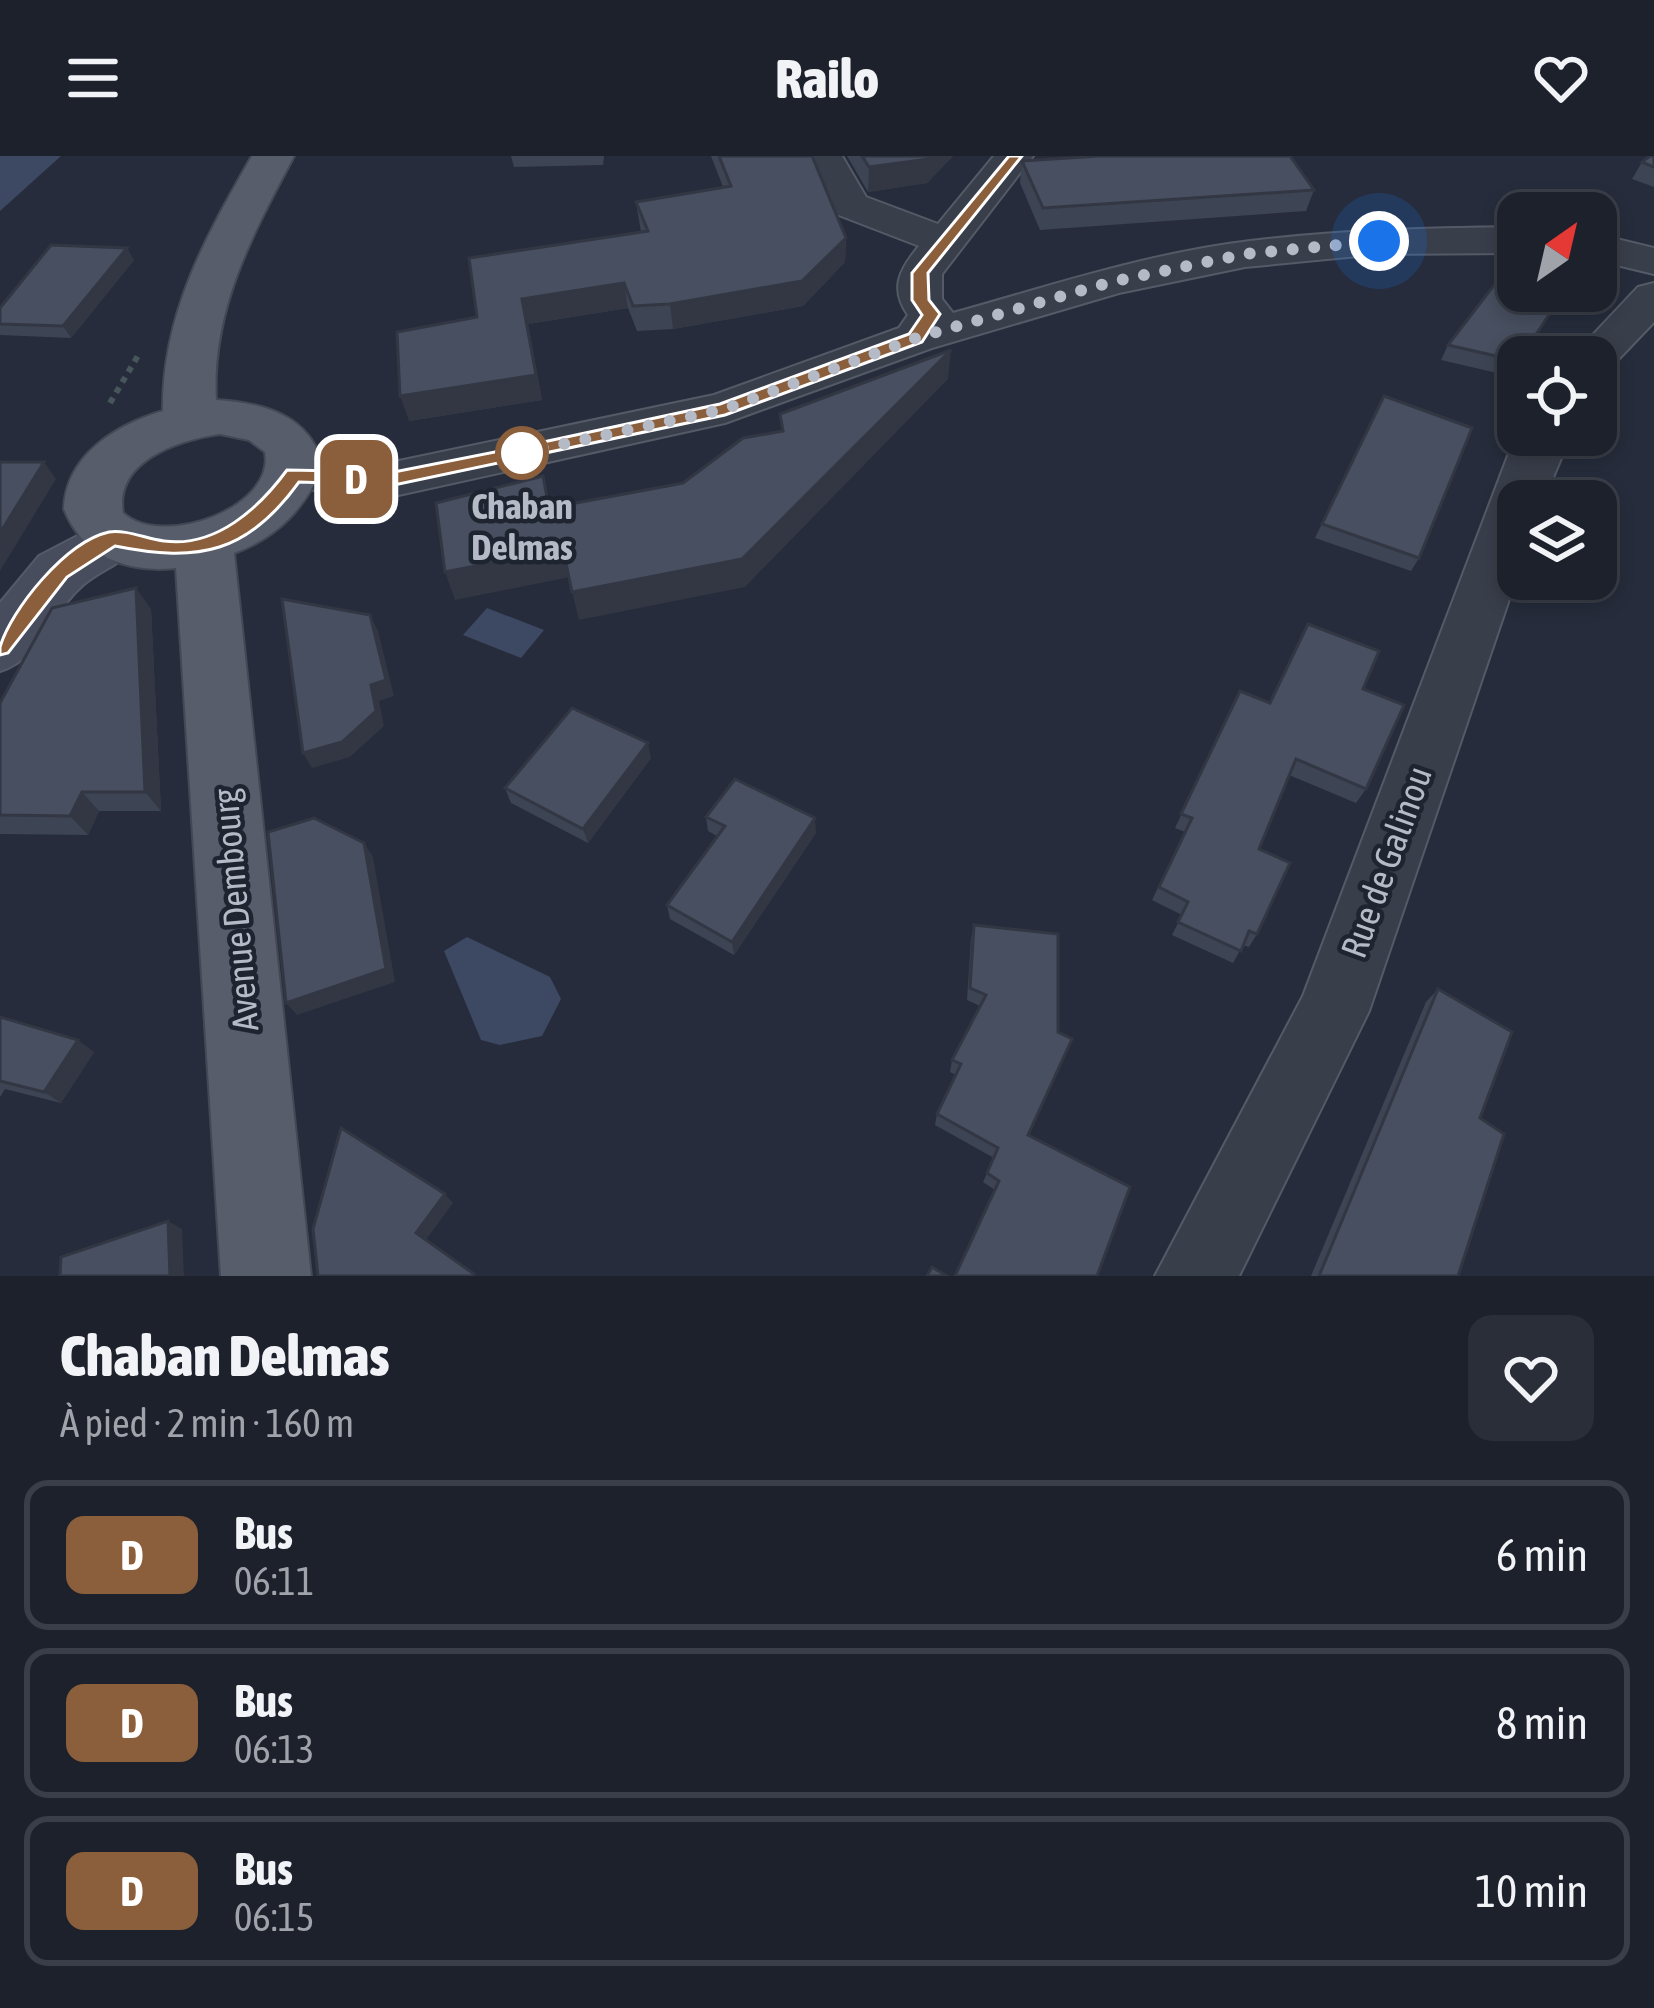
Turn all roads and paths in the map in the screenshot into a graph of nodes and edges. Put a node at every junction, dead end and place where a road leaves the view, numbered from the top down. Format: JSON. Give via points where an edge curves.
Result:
{"nodes":[{"id":1,"x":273,"y":156,"type":"edge"},
{"id":2,"x":823,"y":156,"type":"edge"},
{"id":3,"x":1014,"y":156,"type":"edge"},
{"id":4,"x":1497,"y":240,"type":"edge"},
{"id":5,"x":944,"y":241,"type":"junction"},
{"id":6,"x":1617,"y":252,"type":"edge"},
{"id":7,"x":1654,"y":261,"type":"edge"},
{"id":8,"x":1654,"y":296,"type":"edge"},
{"id":9,"x":1615,"y":336,"type":"edge"},
{"id":10,"x":916,"y":338,"type":"junction"},
{"id":11,"x":190,"y":421,"type":"junction"},
{"id":12,"x":1533,"y":456,"type":"edge"},
{"id":13,"x":294,"y":475,"type":"junction"},
{"id":14,"x":112,"y":538,"type":"junction"},
{"id":15,"x":204,"y":544,"type":"junction"},
{"id":16,"x":0,"y":647,"type":"edge"},
{"id":17,"x":266,"y":1276,"type":"edge"},
{"id":18,"x":1196,"y":1276,"type":"edge"}],
"edges":[{"from":1,"to":11,"type":"main road","via":[[215,260],[186,365]]},
{"from":2,"to":5,"type":"street","via":[[850,205]]},
{"from":3,"to":5,"type":"street"},
{"from":4,"to":10,"type":"street","via":[[1245,254],[1111,282]]},
{"from":5,"to":10,"type":"street","via":[[920,273],[920,300],[931,314]]},
{"from":6,"to":7,"type":"street"},
{"from":8,"to":9,"type":"street"},
{"from":10,"to":13,"type":"street","via":[[725,409],[394,478]]},
{"from":11,"to":13,"type":"main road","via":[[220,417],[270,427],[295,455]]},
{"from":11,"to":14,"type":"main road","via":[[132,445],[95,484],[96,524]]},
{"from":12,"to":18,"type":"street","name":"Rue de Galinou","via":[[1333,1011]]},
{"from":13,"to":15,"type":"main road","via":[[264,516]]},
{"from":14,"to":15,"type":"main road","via":[[154,549]]},
{"from":14,"to":16,"type":"street","via":[[60,572]]},
{"from":15,"to":17,"type":"main road","name":"Avenue Dembourg"}]}
